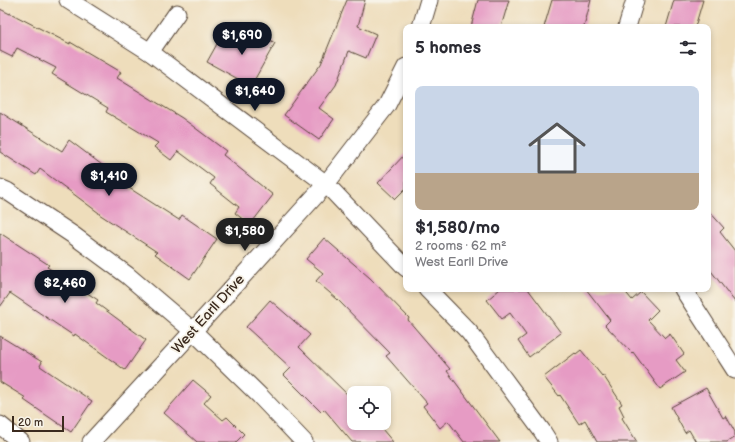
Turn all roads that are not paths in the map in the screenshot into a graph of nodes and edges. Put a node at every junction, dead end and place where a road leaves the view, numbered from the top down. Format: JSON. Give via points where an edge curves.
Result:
{"nodes":[{"id":1,"x":68,"y":0,"type":"edge"},
{"id":2,"x":429,"y":0,"type":"edge"},
{"id":3,"x":635,"y":0,"type":"edge"},
{"id":4,"x":177,"y":12,"type":"dead end"},
{"id":5,"x":422,"y":24,"type":"edge"},
{"id":6,"x":628,"y":24,"type":"edge"},
{"id":7,"x":150,"y":52,"type":"junction"},
{"id":8,"x":403,"y":73,"type":"edge"},
{"id":9,"x":326,"y":184,"type":"junction"},
{"id":10,"x":0,"y":188,"type":"edge"},
{"id":11,"x":403,"y":265,"type":"edge"},
{"id":12,"x":430,"y":292,"type":"edge"},
{"id":13,"x":684,"y":292,"type":"edge"},
{"id":14,"x":194,"y":331,"type":"junction"},
{"id":15,"x":735,"y":370,"type":"edge"},
{"id":16,"x":0,"y":425,"type":"edge"},
{"id":17,"x":21,"y":442,"type":"edge"},
{"id":18,"x":91,"y":442,"type":"edge"},
{"id":19,"x":304,"y":442,"type":"edge"},
{"id":20,"x":549,"y":442,"type":"edge"}],
"edges":[{"from":1,"to":7,"type":"street"},
{"from":2,"to":5,"type":"street"},
{"from":3,"to":6,"type":"street"},
{"from":4,"to":7,"type":"street"},
{"from":7,"to":9,"type":"street"},
{"from":8,"to":9,"type":"street","name":"West Earll Drive","via":[[387,105]]},
{"from":9,"to":11,"type":"street"},
{"from":9,"to":14,"type":"street","name":"West Earll Drive"},
{"from":10,"to":14,"type":"street","via":[[73,235],[127,275]]},
{"from":12,"to":20,"type":"street","via":[[469,332]]},
{"from":13,"to":15,"type":"street"},
{"from":14,"to":18,"type":"street","name":"West Earll Drive"},
{"from":14,"to":19,"type":"street"},
{"from":16,"to":17,"type":"street"}]}
